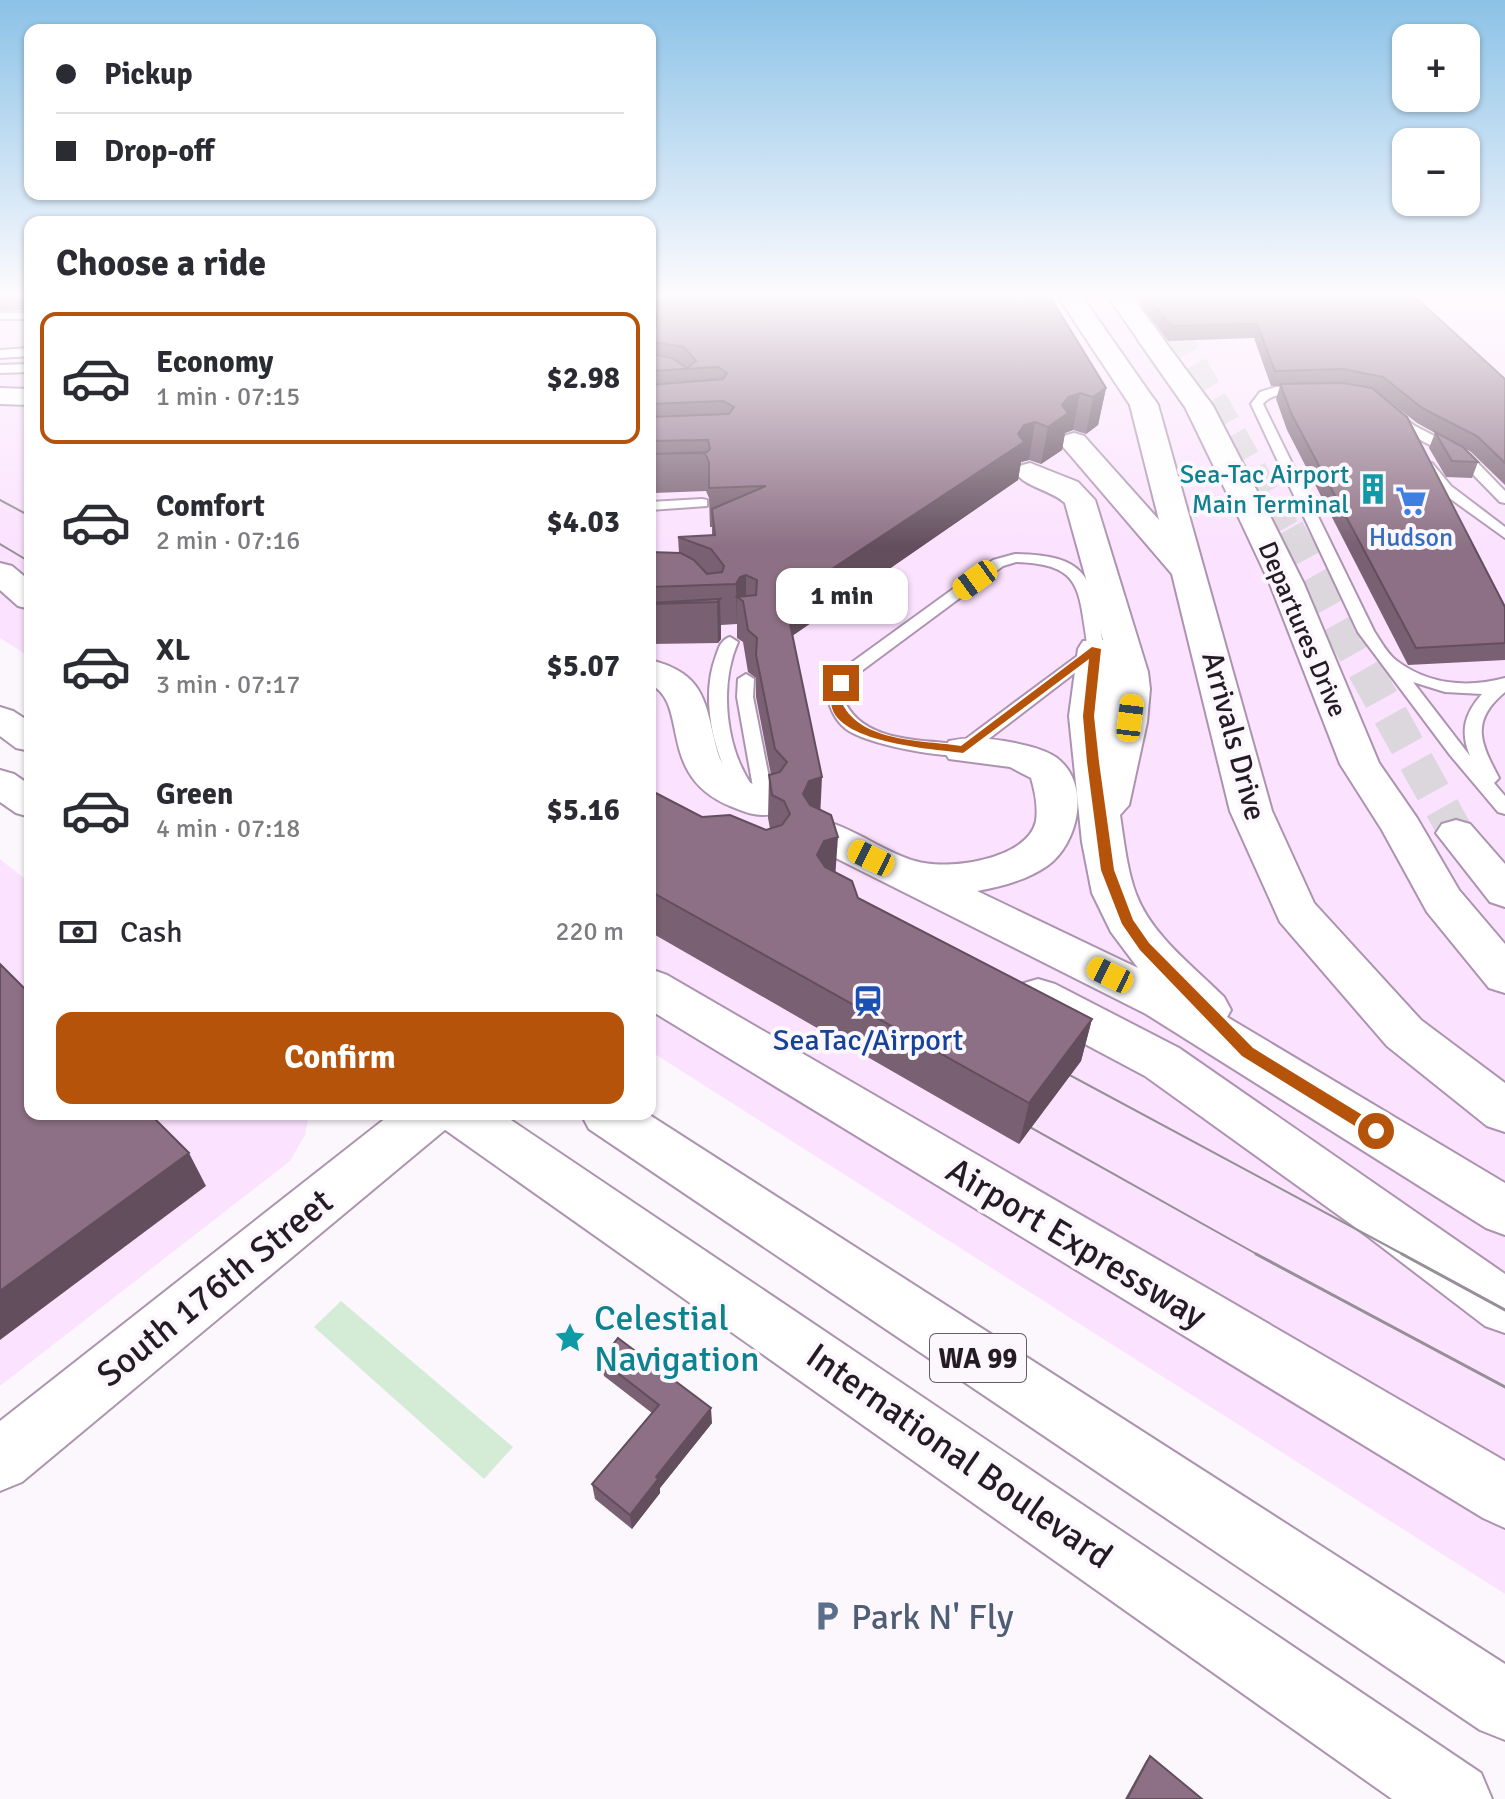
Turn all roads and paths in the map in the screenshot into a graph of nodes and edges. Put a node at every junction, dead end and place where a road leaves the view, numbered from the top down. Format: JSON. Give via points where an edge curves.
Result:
{"nodes":[{"id":1,"x":1126,"y":379,"type":"edge"},
{"id":2,"x":1179,"y":379,"type":"edge"},
{"id":3,"x":1323,"y":391,"type":"edge"},
{"id":4,"x":0,"y":396,"type":"edge"},
{"id":5,"x":24,"y":397,"type":"edge"},
{"id":6,"x":1379,"y":402,"type":"edge"},
{"id":7,"x":1410,"y":429,"type":"junction"},
{"id":8,"x":1074,"y":442,"type":"edge"},
{"id":9,"x":1030,"y":472,"type":"dead end"},
{"id":10,"x":1505,"y":499,"type":"edge"},
{"id":11,"x":702,"y":503,"type":"dead end"},
{"id":12,"x":656,"y":506,"type":"edge"},
{"id":13,"x":1505,"y":534,"type":"edge"},
{"id":14,"x":0,"y":573,"type":"edge"},
{"id":15,"x":1192,"y":578,"type":"junction"},
{"id":16,"x":24,"y":594,"type":"edge"},
{"id":17,"x":0,"y":610,"type":"edge"},
{"id":18,"x":24,"y":624,"type":"edge"},
{"id":19,"x":748,"y":631,"type":"edge"},
{"id":20,"x":1096,"y":649,"type":"junction"},
{"id":21,"x":1383,"y":655,"type":"junction"},
{"id":22,"x":656,"y":673,"type":"edge"},
{"id":23,"x":746,"y":679,"type":"dead end"},
{"id":24,"x":1504,"y":684,"type":"edge"},
{"id":25,"x":963,"y":750,"type":"junction"},
{"id":26,"x":0,"y":783,"type":"edge"},
{"id":27,"x":24,"y":800,"type":"edge"},
{"id":28,"x":761,"y":800,"type":"junction"},
{"id":29,"x":1505,"y":807,"type":"edge"},
{"id":30,"x":1456,"y":833,"type":"tunnel mouth"},
{"id":31,"x":831,"y":837,"type":"edge"},
{"id":32,"x":1103,"y":842,"type":"junction"},
{"id":33,"x":899,"y":872,"type":"junction"},
{"id":34,"x":1505,"y":892,"type":"edge"},
{"id":35,"x":994,"y":974,"type":"edge"},
{"id":36,"x":1505,"y":976,"type":"edge"},
{"id":37,"x":656,"y":991,"type":"edge"},
{"id":38,"x":1248,"y":1052,"type":"junction"},
{"id":39,"x":1505,"y":1111,"type":"edge"},
{"id":40,"x":421,"y":1120,"type":"edge"},
{"id":41,"x":471,"y":1120,"type":"edge"},
{"id":42,"x":616,"y":1120,"type":"edge"},
{"id":43,"x":1505,"y":1211,"type":"edge"},
{"id":44,"x":1505,"y":1307,"type":"edge"},
{"id":45,"x":0,"y":1460,"type":"edge"},
{"id":46,"x":1505,"y":1496,"type":"edge"},
{"id":47,"x":1505,"y":1705,"type":"edge"},
{"id":48,"x":1455,"y":1799,"type":"edge"}],
"edges":[{"from":1,"to":15,"type":"main road","name":"Arrivals Drive","via":[[1144,405]]},
{"from":2,"to":36,"type":"main road","name":"Departures Drive","via":[[1199,406],[1287,584],[1360,764],[1459,924]]},
{"from":3,"to":21,"type":"lane","via":[[1267,393],[1257,404],[1366,632]]},
{"from":4,"to":5,"type":"main road"},
{"from":6,"to":7,"type":"lane"},
{"from":7,"to":10,"type":"lane","via":[[1464,457]]},
{"from":7,"to":13,"type":"lane","via":[[1435,479]]},
{"from":8,"to":15,"type":"main road"},
{"from":9,"to":32,"type":"main road","via":[[1067,488],[1080,500],[1130,672],[1130,718]]},
{"from":11,"to":12,"type":"lane"},
{"from":14,"to":16,"type":"main road"},
{"from":15,"to":39,"type":"main road","name":"Arrivals Drive","via":[[1251,811],[1296,911],[1404,1033]]},
{"from":17,"to":18,"type":"main road"},
{"from":19,"to":28,"type":"lane","via":[[724,638],[718,680],[729,759],[741,786]]},
{"from":20,"to":25,"type":"lane"},
{"from":20,"to":25,"type":"lane","via":[[1081,577],[1047,559],[1015,558],[998,563],[863,661],[841,683],[836,703],[856,728]]},
{"from":20,"to":32,"type":"main road","via":[[1088,716]]},
{"from":21,"to":24,"type":"lane","via":[[1404,672],[1441,686],[1475,691]]},
{"from":21,"to":29,"type":"lane"},
{"from":22,"to":28,"type":"main road","via":[[684,693],[709,775],[733,791]]},
{"from":23,"to":28,"type":"lane"},
{"from":24,"to":29,"type":"lane","via":[[1483,700],[1472,722],[1477,755]]},
{"from":25,"to":33,"type":"main road","via":[[1020,757],[1046,770],[1058,810],[1052,834],[1019,863],[982,875],[935,880]]},
{"from":26,"to":27,"type":"main road"},
{"from":30,"to":34,"type":"street"},
{"from":31,"to":33,"type":"main road"},
{"from":32,"to":38,"type":"main road","via":[[1114,893],[1144,946]]},
{"from":33,"to":38,"type":"main road","via":[[1163,1001]]},
{"from":35,"to":44,"type":"main road","via":[[1162,1062]]},
{"from":37,"to":46,"type":"main road","name":"Airport Expressway"},
{"from":38,"to":43,"type":"main road"},
{"from":40,"to":45,"type":"main road","name":"South 176th Street"},
{"from":41,"to":48,"type":"main road","name":"International Boulevard","number":"WA 99"},
{"from":42,"to":47,"type":"main road","number":"WA 99"}]}
